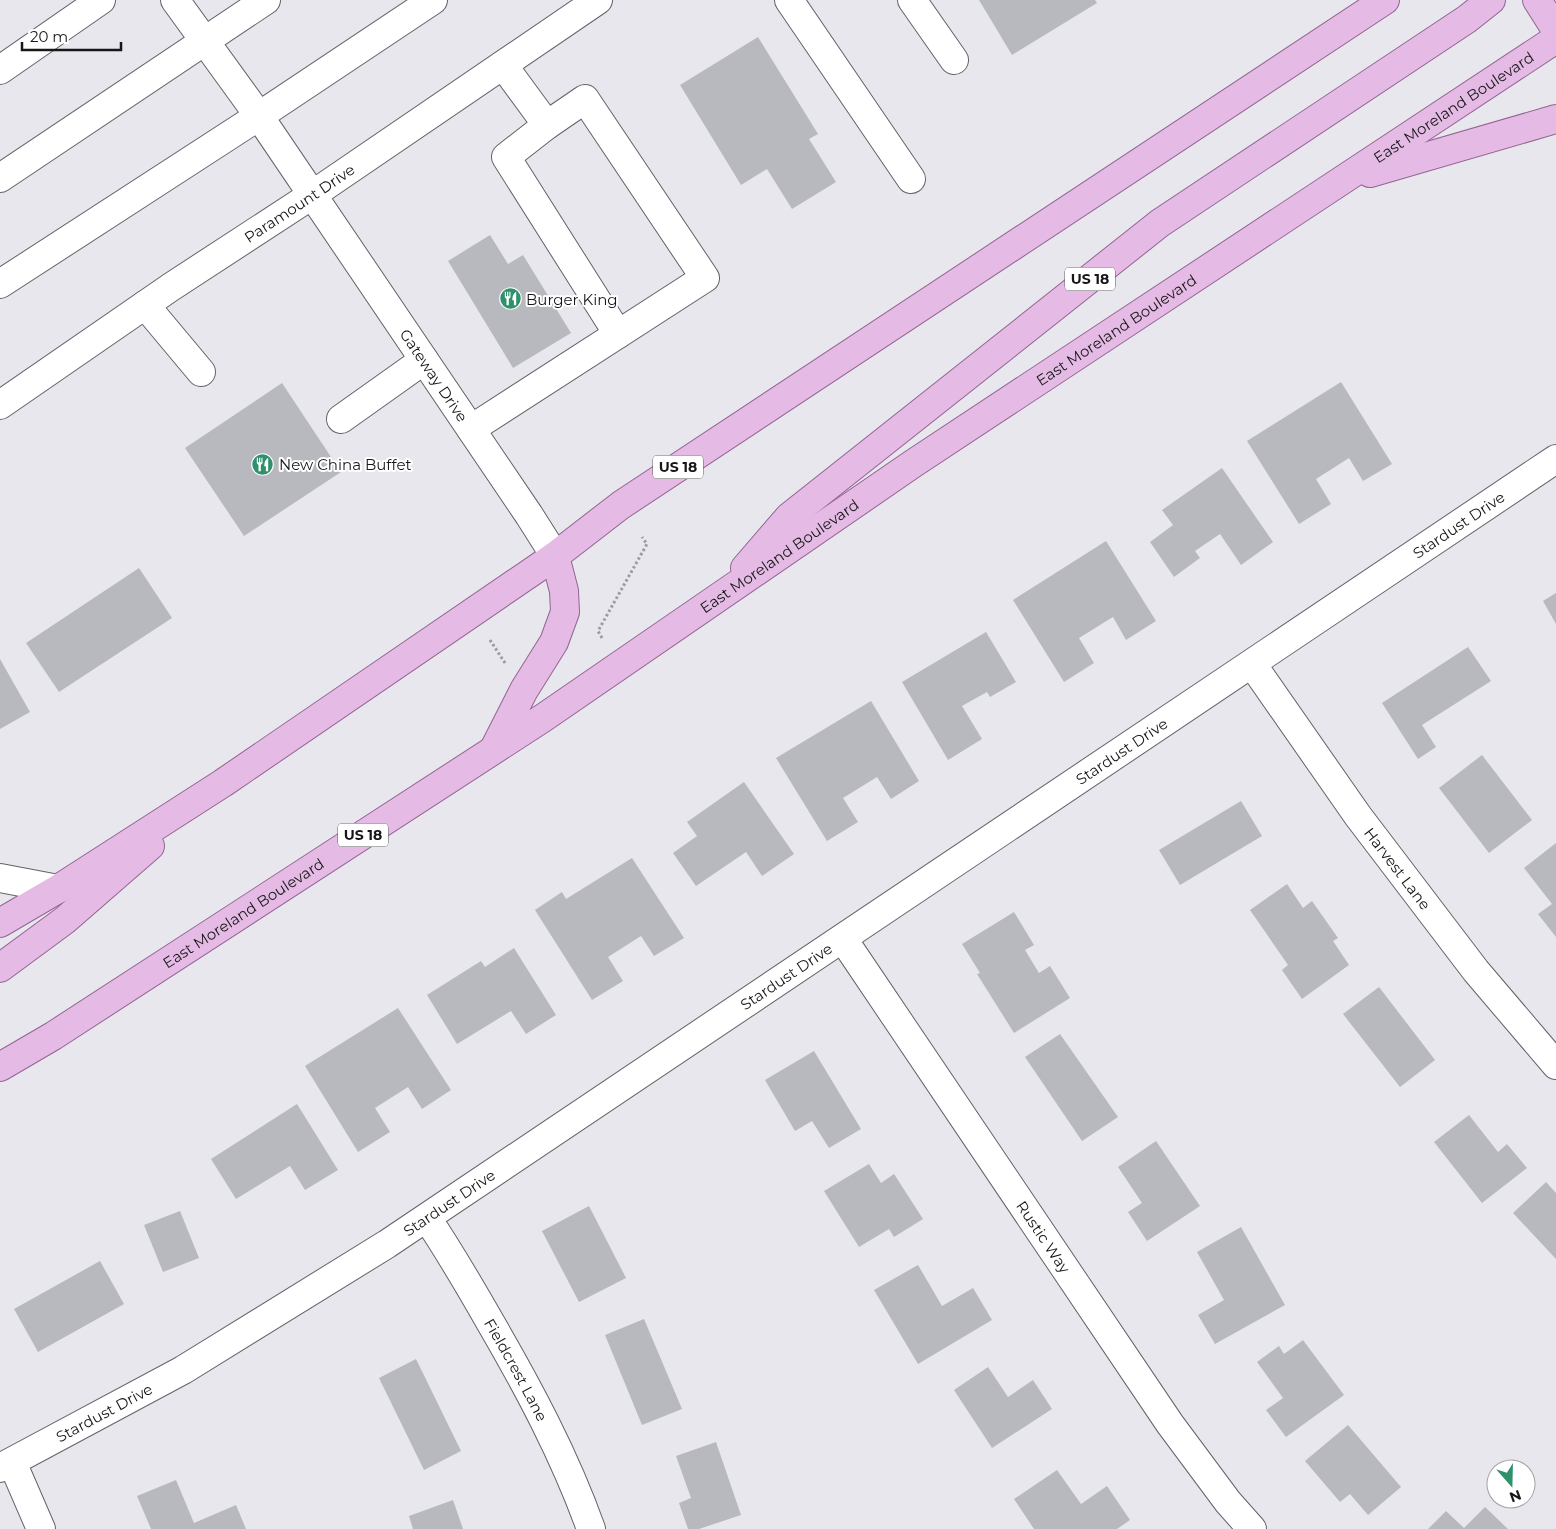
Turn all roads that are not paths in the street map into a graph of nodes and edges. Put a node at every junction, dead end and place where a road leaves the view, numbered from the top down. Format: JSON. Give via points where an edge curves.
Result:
{"nodes":[{"id":1,"x":101,"y":0,"type":"edge"},
{"id":2,"x":175,"y":0,"type":"edge"},
{"id":3,"x":266,"y":0,"type":"edge"},
{"id":4,"x":433,"y":0,"type":"edge"},
{"id":5,"x":598,"y":0,"type":"edge"},
{"id":6,"x":789,"y":0,"type":"edge"},
{"id":7,"x":912,"y":0,"type":"edge"},
{"id":8,"x":1385,"y":0,"type":"edge"},
{"id":9,"x":1490,"y":0,"type":"edge"},
{"id":10,"x":1537,"y":0,"type":"edge"},
{"id":11,"x":1366,"y":8,"type":"edge"},
{"id":12,"x":1556,"y":30,"type":"edge"},
{"id":13,"x":1556,"y":39,"type":"edge"},
{"id":14,"x":204,"y":41,"type":"junction"},
{"id":15,"x":954,"y":60,"type":"dead end"},
{"id":16,"x":503,"y":65,"type":"junction"},
{"id":17,"x":0,"y":70,"type":"edge"},
{"id":18,"x":259,"y":116,"type":"junction"},
{"id":19,"x":1556,"y":119,"type":"edge"},
{"id":20,"x":547,"y":125,"type":"junction"},
{"id":21,"x":0,"y":178,"type":"edge"},
{"id":22,"x":910,"y":179,"type":"dead end"},
{"id":23,"x":1344,"y":180,"type":"junction"},
{"id":24,"x":312,"y":195,"type":"junction"},
{"id":25,"x":0,"y":284,"type":"edge"},
{"id":26,"x":144,"y":305,"type":"junction"},
{"id":27,"x":618,"y":334,"type":"junction"},
{"id":28,"x":424,"y":360,"type":"junction"},
{"id":29,"x":201,"y":372,"type":"dead end"},
{"id":30,"x":0,"y":405,"type":"edge"},
{"id":31,"x":341,"y":419,"type":"dead end"},
{"id":32,"x":471,"y":429,"type":"junction"},
{"id":33,"x":1556,"y":459,"type":"edge"},
{"id":34,"x":555,"y":556,"type":"junction"},
{"id":35,"x":720,"y":598,"type":"junction"},
{"id":36,"x":1252,"y":664,"type":"junction"},
{"id":37,"x":493,"y":750,"type":"junction"},
{"id":38,"x":223,"y":783,"type":"junction"},
{"id":39,"x":0,"y":878,"type":"edge"},
{"id":40,"x":58,"y":889,"type":"junction"},
{"id":41,"x":0,"y":923,"type":"edge"},
{"id":42,"x":843,"y":939,"type":"junction"},
{"id":43,"x":0,"y":968,"type":"edge"},
{"id":44,"x":1556,"y":1065,"type":"edge"},
{"id":45,"x":0,"y":1067,"type":"edge"},
{"id":46,"x":427,"y":1218,"type":"junction"},
{"id":47,"x":6,"y":1465,"type":"edge"},
{"id":48,"x":41,"y":1529,"type":"edge"},
{"id":49,"x":591,"y":1529,"type":"edge"},
{"id":50,"x":1252,"y":1529,"type":"edge"}],
"edges":[{"from":1,"to":17,"type":"street"},
{"from":2,"to":14,"type":"street","name":"Gateway Drive"},
{"from":3,"to":14,"type":"street"},
{"from":4,"to":18,"type":"street"},
{"from":5,"to":16,"type":"street","name":"Paramount Drive"},
{"from":6,"to":22,"type":"street"},
{"from":7,"to":15,"type":"street"},
{"from":8,"to":11,"type":"main road","number":"US 18"},
{"from":9,"to":35,"type":"main road","number":"US 18","via":[[1467,19],[1160,223],[790,516]]},
{"from":10,"to":12,"type":"main road"},
{"from":11,"to":34,"type":"main road","number":"US 18","via":[[621,505]]},
{"from":13,"to":23,"type":"main road","name":"East Moreland Boulevard"},
{"from":14,"to":18,"type":"street","name":"Gateway Drive"},
{"from":14,"to":21,"type":"street"},
{"from":16,"to":20,"type":"street"},
{"from":16,"to":24,"type":"street","name":"Paramount Drive"},
{"from":18,"to":24,"type":"street","name":"Gateway Drive"},
{"from":18,"to":25,"type":"street"},
{"from":19,"to":23,"type":"main road"},
{"from":20,"to":27,"type":"street","via":[[506,157]]},
{"from":20,"to":27,"type":"street","via":[[585,99],[705,278]]},
{"from":23,"to":35,"type":"main road","name":"East Moreland Boulevard","via":[[914,463]]},
{"from":24,"to":26,"type":"street","name":"Paramount Drive"},
{"from":24,"to":28,"type":"street","name":"Gateway Drive"},
{"from":26,"to":29,"type":"street"},
{"from":26,"to":30,"type":"street","name":"Paramount Drive"},
{"from":27,"to":32,"type":"street"},
{"from":28,"to":31,"type":"street"},
{"from":28,"to":32,"type":"street","name":"Gateway Drive"},
{"from":32,"to":34,"type":"street","name":"Gateway Drive"},
{"from":33,"to":36,"type":"street","name":"Stardust Drive"},
{"from":34,"to":37,"type":"main road","via":[[564,591],[565,612],[554,642],[524,690]]},
{"from":34,"to":38,"type":"main road","number":"US 18"},
{"from":35,"to":37,"type":"main road","name":"East Moreland Boulevard","number":"US 18"},
{"from":36,"to":42,"type":"street","name":"Stardust Drive"},
{"from":36,"to":44,"type":"street","name":"Harvest Lane","via":[[1364,824],[1476,971]]},
{"from":37,"to":45,"type":"main road","name":"East Moreland Boulevard","number":"US 18","via":[[53,1036]]},
{"from":38,"to":40,"type":"main road","number":"US 18"},
{"from":38,"to":43,"type":"main road","via":[[65,920]]},
{"from":39,"to":40,"type":"street"},
{"from":40,"to":41,"type":"main road","number":"US 18"},
{"from":42,"to":46,"type":"street","name":"Stardust Drive"},
{"from":42,"to":50,"type":"street","name":"Rustic Way","via":[[1170,1424]]},
{"from":46,"to":47,"type":"street","name":"Stardust Drive","via":[[182,1370]]},
{"from":46,"to":49,"type":"street","name":"Fieldcrest Lane","via":[[522,1377],[576,1488]]},
{"from":47,"to":48,"type":"street"}]}
